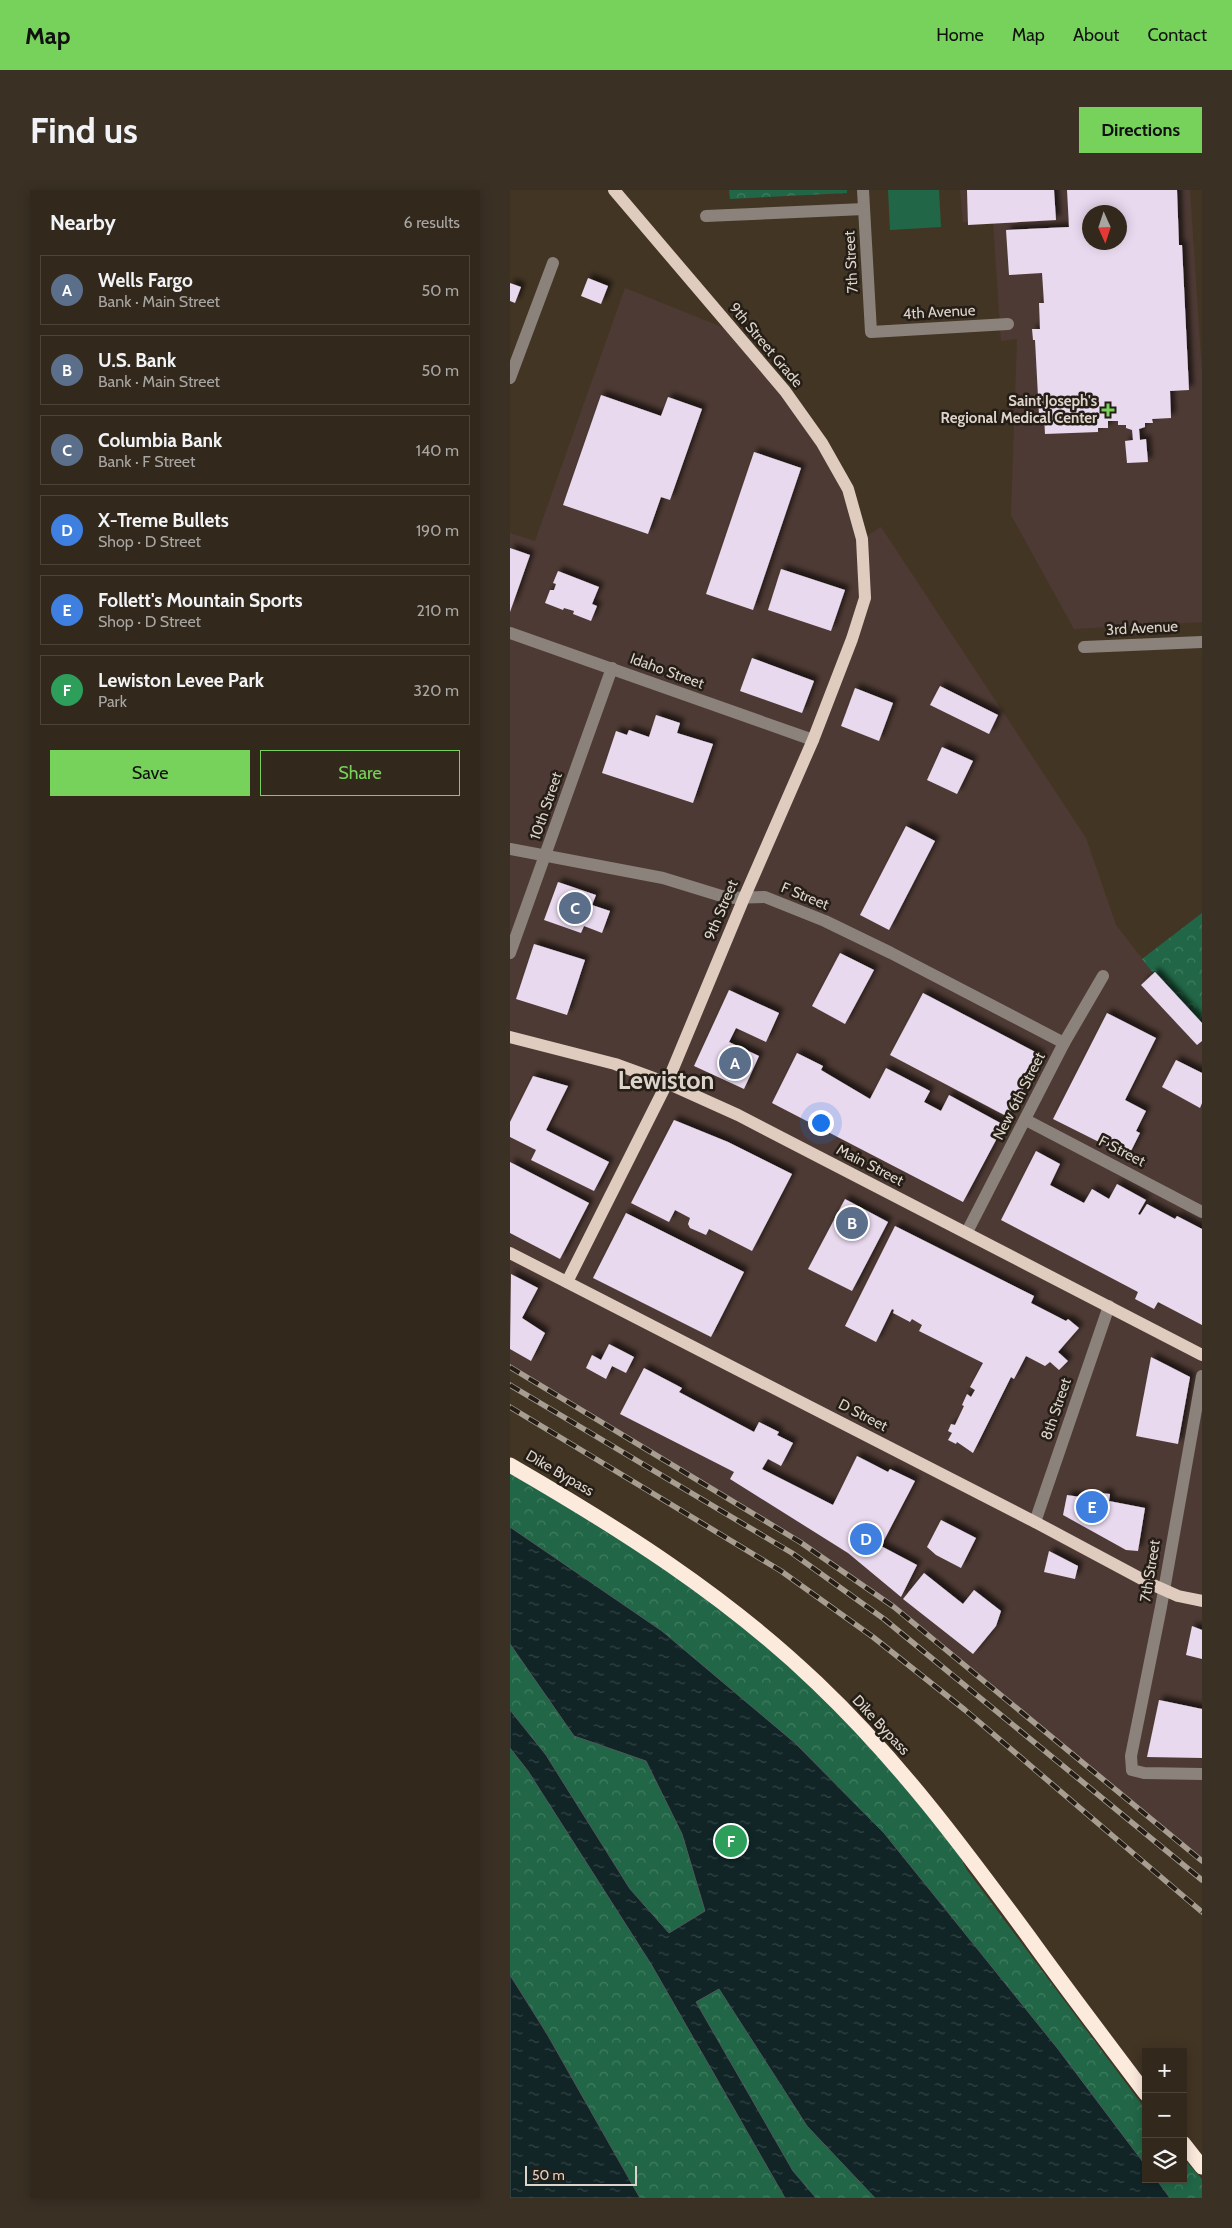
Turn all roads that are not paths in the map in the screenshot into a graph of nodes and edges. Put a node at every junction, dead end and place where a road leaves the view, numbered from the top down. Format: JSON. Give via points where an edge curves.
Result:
{"nodes":[{"id":1,"x":614,"y":190,"type":"edge"},
{"id":2,"x":863,"y":190,"type":"edge"},
{"id":3,"x":864,"y":209,"type":"junction"},
{"id":4,"x":706,"y":216,"type":"dead end"},
{"id":5,"x":553,"y":264,"type":"dead end"},
{"id":6,"x":1008,"y":324,"type":"dead end"},
{"id":7,"x":871,"y":332,"type":"joint"},
{"id":8,"x":510,"y":378,"type":"edge"},
{"id":9,"x":862,"y":539,"type":"joint"},
{"id":10,"x":510,"y":633,"type":"edge"},
{"id":11,"x":1202,"y":642,"type":"edge"},
{"id":12,"x":1084,"y":647,"type":"dead end"},
{"id":13,"x":612,"y":668,"type":"junction"},
{"id":14,"x":813,"y":740,"type":"junction"},
{"id":15,"x":510,"y":849,"type":"edge"},
{"id":16,"x":545,"y":857,"type":"junction"},
{"id":17,"x":744,"y":898,"type":"junction"},
{"id":18,"x":510,"y":954,"type":"edge"},
{"id":19,"x":1103,"y":976,"type":"dead end"},
{"id":20,"x":510,"y":1037,"type":"edge"},
{"id":21,"x":1064,"y":1043,"type":"junction"},
{"id":22,"x":667,"y":1083,"type":"junction"},
{"id":23,"x":1026,"y":1120,"type":"junction"},
{"id":24,"x":1202,"y":1212,"type":"edge"},
{"id":25,"x":967,"y":1232,"type":"junction"},
{"id":26,"x":510,"y":1253,"type":"edge"},
{"id":27,"x":567,"y":1282,"type":"junction"},
{"id":28,"x":1109,"y":1306,"type":"junction"},
{"id":29,"x":1202,"y":1355,"type":"edge"},
{"id":30,"x":1202,"y":1376,"type":"edge"},
{"id":31,"x":510,"y":1465,"type":"edge"},
{"id":32,"x":1035,"y":1522,"type":"junction"},
{"id":33,"x":1164,"y":1590,"type":"junction"},
{"id":34,"x":1202,"y":1600,"type":"edge"},
{"id":35,"x":1202,"y":1774,"type":"edge"},
{"id":36,"x":1145,"y":2093,"type":"edge"},
{"id":37,"x":1187,"y":2148,"type":"edge"},
{"id":38,"x":1202,"y":2167,"type":"edge"}],
"edges":[{"from":1,"to":9,"type":"main road","name":"9th Street Grade","via":[[780,385],[822,443],[848,489]]},
{"from":2,"to":3,"type":"street","name":"7th Street"},
{"from":3,"to":4,"type":"street"},
{"from":3,"to":7,"type":"street","name":"7th Street"},
{"from":5,"to":8,"type":"street"},
{"from":6,"to":7,"type":"street","name":"4th Avenue"},
{"from":9,"to":14,"type":"main road","name":"9th Street","via":[[865,598]]},
{"from":10,"to":13,"type":"street","name":"Idaho Street"},
{"from":11,"to":12,"type":"street","name":"3rd Avenue"},
{"from":13,"to":14,"type":"street","name":"Idaho Street"},
{"from":13,"to":16,"type":"street","name":"10th Street"},
{"from":14,"to":17,"type":"main road","name":"9th Street"},
{"from":15,"to":16,"type":"street","name":"F Street"},
{"from":16,"to":17,"type":"street","name":"F Street","via":[[663,878],[728,898]]},
{"from":16,"to":18,"type":"street","name":"10th Street"},
{"from":17,"to":21,"type":"street","name":"F Street","via":[[765,897],[825,921]]},
{"from":17,"to":22,"type":"main road","name":"9th Street"},
{"from":19,"to":21,"type":"street","name":"New 6th Street"},
{"from":20,"to":22,"type":"main road","name":"Main Street","via":[[603,1061]]},
{"from":21,"to":23,"type":"street","name":"New 6th Street"},
{"from":22,"to":25,"type":"main road","name":"Main Street"},
{"from":22,"to":27,"type":"main road","name":"9th Street"},
{"from":23,"to":24,"type":"street","name":"F Street"},
{"from":23,"to":25,"type":"street","name":"New 6th Street"},
{"from":25,"to":28,"type":"main road","name":"Main Street"},
{"from":26,"to":27,"type":"main road","name":"D Street"},
{"from":27,"to":32,"type":"main road","name":"D Street"},
{"from":28,"to":29,"type":"main road","name":"Main Street"},
{"from":28,"to":32,"type":"street","name":"8th Street"},
{"from":30,"to":33,"type":"street","name":"7th Street"},
{"from":31,"to":36,"type":"highway","name":"Dike Bypass","via":[[593,1513],[705,1588],[785,1654],[843,1709],[936,1812]]},
{"from":32,"to":33,"type":"main road","name":"D Street"},
{"from":33,"to":34,"type":"main road","name":"D Street"},
{"from":33,"to":35,"type":"street","name":"7th Street","via":[[1131,1756],[1132,1770]]},
{"from":37,"to":38,"type":"highway"}]}
